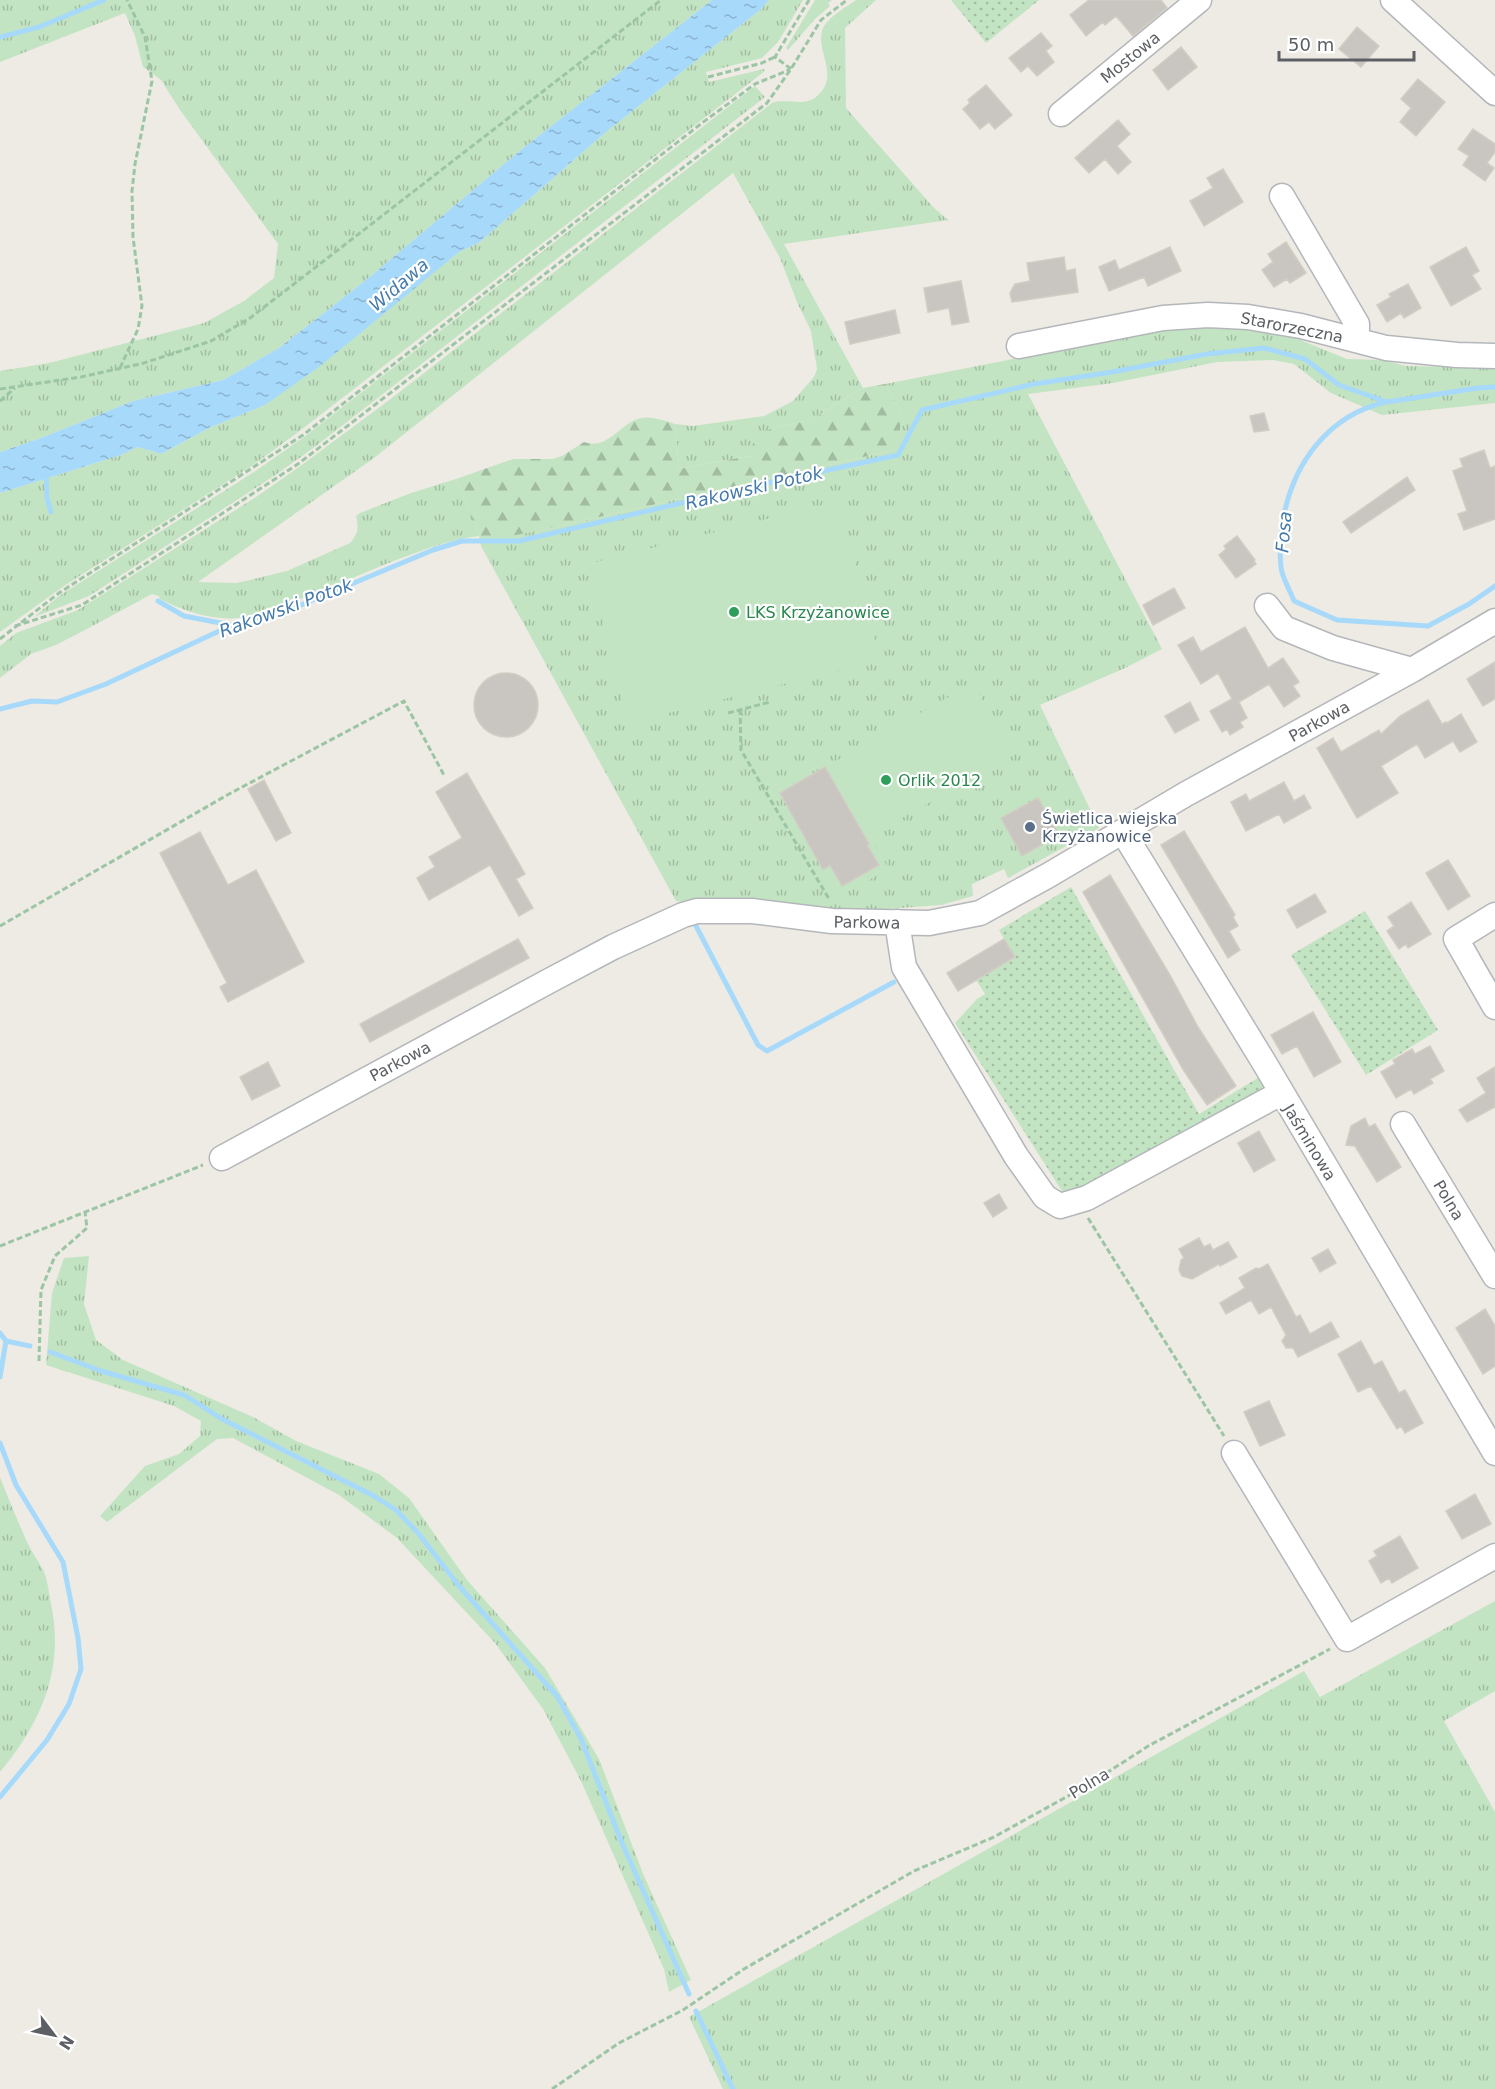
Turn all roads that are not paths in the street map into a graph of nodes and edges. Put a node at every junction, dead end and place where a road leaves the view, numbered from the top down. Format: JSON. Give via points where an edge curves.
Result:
{"nodes":[{"id":1,"x":1199,"y":0,"type":"edge"},
{"id":2,"x":1393,"y":0,"type":"edge"},
{"id":3,"x":1495,"y":93,"type":"edge"},
{"id":4,"x":1061,"y":114,"type":"dead end"},
{"id":5,"x":1282,"y":196,"type":"dead end"},
{"id":6,"x":1357,"y":340,"type":"junction"},
{"id":7,"x":1018,"y":346,"type":"dead end"},
{"id":8,"x":1495,"y":356,"type":"edge"},
{"id":9,"x":1267,"y":606,"type":"dead end"},
{"id":10,"x":1495,"y":621,"type":"edge"},
{"id":11,"x":1412,"y":669,"type":"junction"},
{"id":12,"x":1124,"y":832,"type":"junction"},
{"id":13,"x":1495,"y":915,"type":"edge"},
{"id":14,"x":897,"y":922,"type":"junction"},
{"id":15,"x":1495,"y":1007,"type":"edge"},
{"id":16,"x":1281,"y":1093,"type":"junction"},
{"id":17,"x":1403,"y":1124,"type":"dead end"},
{"id":18,"x":222,"y":1158,"type":"road end"},
{"id":19,"x":1495,"y":1276,"type":"edge"},
{"id":20,"x":1234,"y":1453,"type":"road end"},
{"id":21,"x":1495,"y":1453,"type":"edge"},
{"id":22,"x":1495,"y":1556,"type":"edge"}],
"edges":[{"from":1,"to":4,"type":"street","name":"Mostowa"},
{"from":2,"to":3,"type":"street"},
{"from":5,"to":6,"type":"street","via":[[1357,324]]},
{"from":6,"to":7,"type":"street","name":"Starorzeczna","via":[[1248,317],[1208,315],[1163,318]]},
{"from":6,"to":8,"type":"street","name":"Starorzeczna","via":[[1386,348]]},
{"from":9,"to":11,"type":"street","via":[[1284,628],[1333,648]]},
{"from":10,"to":11,"type":"street","name":"Parkowa"},
{"from":11,"to":12,"type":"street","name":"Parkowa"},
{"from":12,"to":14,"type":"street","name":"Parkowa","via":[[980,913],[929,923]]},
{"from":12,"to":16,"type":"street","name":"Jaśminowa"},
{"from":13,"to":15,"type":"street","via":[[1456,939]]},
{"from":14,"to":16,"type":"street","via":[[904,967],[1016,1155],[1045,1197],[1060,1206],[1077,1201]]},
{"from":14,"to":18,"type":"street","name":"Parkowa","via":[[840,922],[752,911],[697,911],[683,915],[613,947]]},
{"from":16,"to":21,"type":"street","name":"Jaśminowa"},
{"from":17,"to":19,"type":"street","name":"Polna"},
{"from":20,"to":22,"type":"street","via":[[1347,1639]]}]}
